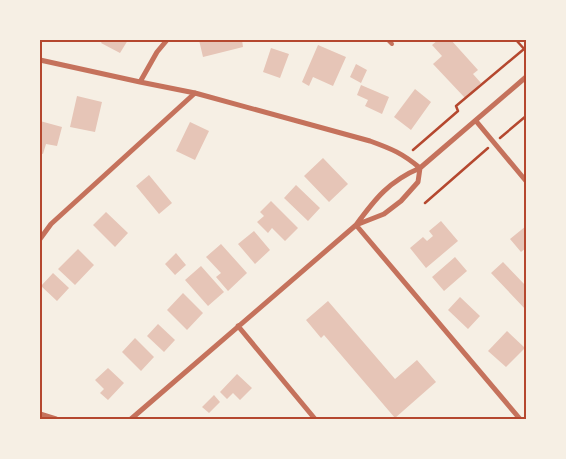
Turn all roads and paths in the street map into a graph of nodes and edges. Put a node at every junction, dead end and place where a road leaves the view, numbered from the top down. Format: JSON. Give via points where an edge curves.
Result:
{"nodes":[{"id":1,"x":167,"y":40,"type":"edge"},
{"id":2,"x":516,"y":40,"type":"edge"},
{"id":3,"x":525,"y":50,"type":"edge"},
{"id":4,"x":40,"y":60,"type":"edge"},
{"id":5,"x":526,"y":77,"type":"edge"},
{"id":6,"x":140,"y":82,"type":"junction"},
{"id":7,"x":195,"y":94,"type":"junction"},
{"id":8,"x":526,"y":116,"type":"edge"},
{"id":9,"x":476,"y":121,"type":"junction"},
{"id":10,"x":494,"y":143,"type":"junction"},
{"id":11,"x":413,"y":150,"type":"dead end"},
{"id":12,"x":420,"y":168,"type":"junction"},
{"id":13,"x":526,"y":181,"type":"edge"},
{"id":14,"x":425,"y":203,"type":"dead end"},
{"id":15,"x":356,"y":225,"type":"junction"},
{"id":16,"x":40,"y":239,"type":"edge"},
{"id":17,"x":238,"y":326,"type":"junction"},
{"id":18,"x":40,"y":414,"type":"edge"},
{"id":19,"x":56,"y":419,"type":"edge"},
{"id":20,"x":131,"y":419,"type":"edge"},
{"id":21,"x":315,"y":419,"type":"edge"},
{"id":22,"x":520,"y":419,"type":"edge"}],
"edges":[{"from":1,"to":6,"type":"street"},
{"from":2,"to":3,"type":"path"},
{"from":3,"to":11,"type":"path","via":[[456,106],[458,111]]},
{"from":4,"to":6,"type":"street"},
{"from":5,"to":9,"type":"street"},
{"from":6,"to":7,"type":"street"},
{"from":7,"to":12,"type":"street","via":[[370,141],[396,150]]},
{"from":7,"to":16,"type":"street","via":[[51,224]]},
{"from":8,"to":10,"type":"path"},
{"from":9,"to":10,"type":"street"},
{"from":9,"to":12,"type":"street"},
{"from":10,"to":13,"type":"street"},
{"from":10,"to":14,"type":"path"},
{"from":12,"to":15,"type":"street","via":[[392,184],[376,198]]},
{"from":12,"to":15,"type":"street","via":[[418,182],[401,201],[384,214]]},
{"from":15,"to":17,"type":"street"},
{"from":15,"to":22,"type":"street"},
{"from":17,"to":20,"type":"street"},
{"from":17,"to":21,"type":"street"},
{"from":18,"to":19,"type":"street"}]}
